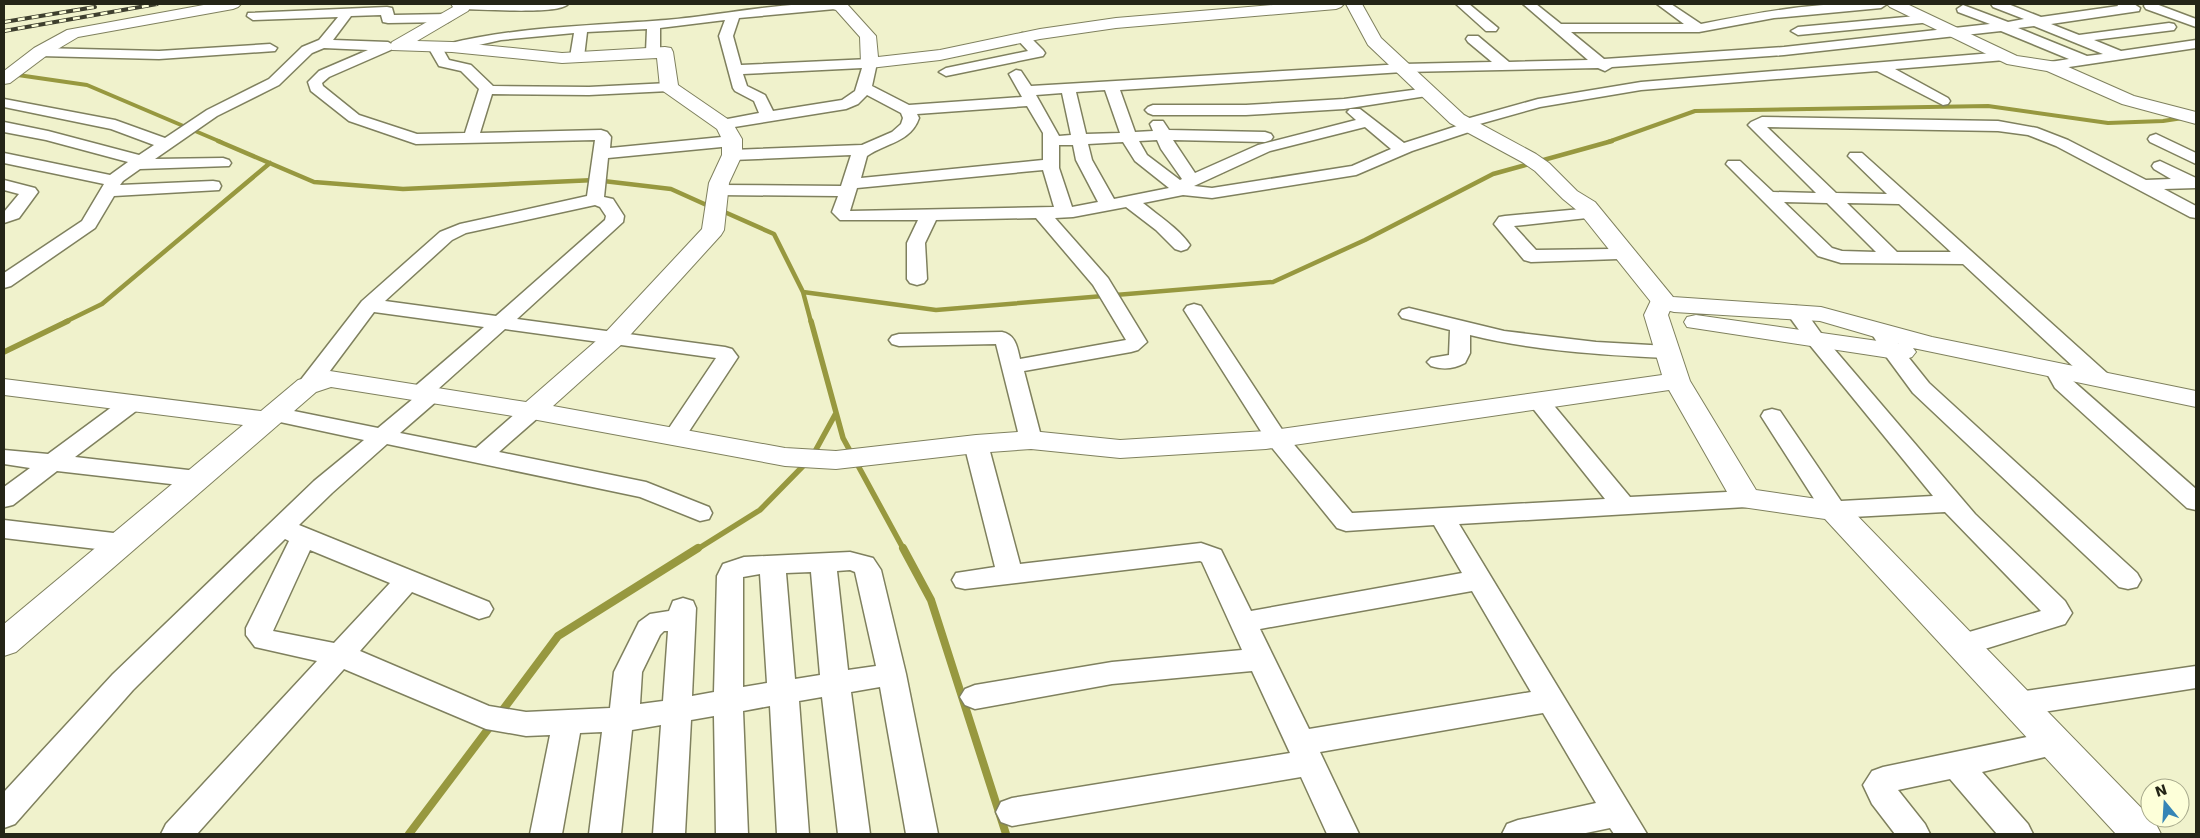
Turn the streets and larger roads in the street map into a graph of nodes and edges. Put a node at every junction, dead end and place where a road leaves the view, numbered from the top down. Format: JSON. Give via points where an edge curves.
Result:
{"nodes":[{"id":1,"x":212,"y":4,"type":"edge"},
{"id":2,"x":234,"y":4,"type":"edge"},
{"id":3,"x":461,"y":4,"type":"edge"},
{"id":4,"x":562,"y":4,"type":"edge"},
{"id":5,"x":574,"y":4,"type":"edge"},
{"id":6,"x":834,"y":4,"type":"edge"},
{"id":7,"x":1336,"y":4,"type":"edge"},
{"id":8,"x":1354,"y":4,"type":"edge"},
{"id":9,"x":1462,"y":4,"type":"edge"},
{"id":10,"x":1529,"y":4,"type":"edge"},
{"id":11,"x":1663,"y":4,"type":"edge"},
{"id":12,"x":1758,"y":4,"type":"edge"},
{"id":13,"x":1882,"y":4,"type":"edge"},
{"id":14,"x":1895,"y":4,"type":"edge"},
{"id":15,"x":2170,"y":4,"type":"edge"},
{"id":16,"x":706,"y":5,"type":"edge"},
{"id":17,"x":2033,"y":5,"type":"edge"},
{"id":18,"x":2151,"y":5,"type":"edge"},
{"id":19,"x":1830,"y":6,"type":"edge"},
{"id":20,"x":2002,"y":6,"type":"edge"},
{"id":21,"x":2126,"y":7,"type":"edge"},
{"id":22,"x":1963,"y":9,"type":"dead end"},
{"id":23,"x":342,"y":13,"type":"junction"},
{"id":24,"x":1774,"y":14,"type":"junction"},
{"id":25,"x":253,"y":16,"type":"dead end"},
{"id":26,"x":733,"y":16,"type":"junction"},
{"id":27,"x":448,"y":18,"type":"junction"},
{"id":28,"x":710,"y":18,"type":"junction"},
{"id":29,"x":1927,"y":19,"type":"junction"},
{"id":30,"x":2036,"y":21,"type":"junction"},
{"id":31,"x":2196,"y":23,"type":"edge"},
{"id":32,"x":654,"y":25,"type":"junction"},
{"id":33,"x":1866,"y":25,"type":"junction"},
{"id":34,"x":2004,"y":26,"type":"junction"},
{"id":35,"x":2169,"y":27,"type":"junction"},
{"id":36,"x":1491,"y":28,"type":"dead end"},
{"id":37,"x":1558,"y":28,"type":"junction"},
{"id":38,"x":1624,"y":28,"type":"junction"},
{"id":39,"x":1699,"y":28,"type":"junction"},
{"id":40,"x":577,"y":29,"type":"junction"},
{"id":41,"x":1798,"y":31,"type":"junction"},
{"id":42,"x":1956,"y":33,"type":"junction"},
{"id":43,"x":519,"y":34,"type":"junction"},
{"id":44,"x":2196,"y":37,"type":"edge"},
{"id":45,"x":1022,"y":38,"type":"junction"},
{"id":46,"x":2077,"y":38,"type":"junction"},
{"id":47,"x":1473,"y":39,"type":"dead end"},
{"id":48,"x":1894,"y":39,"type":"junction"},
{"id":49,"x":324,"y":43,"type":"junction"},
{"id":50,"x":2196,"y":44,"type":"edge"},
{"id":51,"x":393,"y":46,"type":"junction"},
{"id":52,"x":444,"y":47,"type":"junction"},
{"id":53,"x":1822,"y":47,"type":"junction"},
{"id":54,"x":270,"y":48,"type":"dead end"},
{"id":55,"x":652,"y":52,"type":"junction"},
{"id":56,"x":511,"y":53,"type":"junction"},
{"id":57,"x":1738,"y":54,"type":"junction"},
{"id":58,"x":2121,"y":55,"type":"junction"},
{"id":59,"x":35,"y":56,"type":"junction"},
{"id":60,"x":2005,"y":56,"type":"junction"},
{"id":61,"x":577,"y":57,"type":"junction"},
{"id":62,"x":1659,"y":59,"type":"junction"},
{"id":63,"x":2086,"y":61,"type":"junction"},
{"id":64,"x":1935,"y":62,"type":"junction"},
{"id":65,"x":870,"y":63,"type":"junction"},
{"id":66,"x":1600,"y":63,"type":"junction"},
{"id":67,"x":1505,"y":66,"type":"junction"},
{"id":68,"x":1880,"y":66,"type":"junction"},
{"id":69,"x":2049,"y":66,"type":"junction"},
{"id":70,"x":1403,"y":68,"type":"junction"},
{"id":71,"x":7,"y":70,"type":"edge"},
{"id":72,"x":735,"y":70,"type":"junction"},
{"id":73,"x":946,"y":72,"type":"dead end"},
{"id":74,"x":1303,"y":73,"type":"junction"},
{"id":75,"x":1016,"y":74,"type":"dead end"},
{"id":76,"x":1142,"y":84,"type":"junction"},
{"id":77,"x":669,"y":86,"type":"junction"},
{"id":78,"x":1111,"y":86,"type":"junction"},
{"id":79,"x":864,"y":88,"type":"junction"},
{"id":80,"x":1068,"y":88,"type":"junction"},
{"id":81,"x":1631,"y":88,"type":"junction"},
{"id":82,"x":488,"y":90,"type":"junction"},
{"id":83,"x":1428,"y":92,"type":"junction"},
{"id":84,"x":1029,"y":96,"type":"junction"},
{"id":85,"x":1943,"y":101,"type":"dead end"},
{"id":86,"x":4,"y":103,"type":"edge"},
{"id":87,"x":1339,"y":104,"type":"junction"},
{"id":88,"x":907,"y":110,"type":"junction"},
{"id":89,"x":1153,"y":110,"type":"junction"},
{"id":90,"x":1246,"y":110,"type":"junction"},
{"id":91,"x":768,"y":117,"type":"junction"},
{"id":92,"x":2196,"y":118,"type":"edge"},
{"id":93,"x":1367,"y":122,"type":"junction"},
{"id":94,"x":722,"y":124,"type":"junction"},
{"id":95,"x":1466,"y":126,"type":"junction"},
{"id":96,"x":4,"y":127,"type":"edge"},
{"id":97,"x":1162,"y":135,"type":"junction"},
{"id":98,"x":1129,"y":136,"type":"junction"},
{"id":99,"x":471,"y":138,"type":"junction"},
{"id":100,"x":1079,"y":139,"type":"junction"},
{"id":101,"x":2156,"y":139,"type":"dead end"},
{"id":102,"x":1052,"y":141,"type":"junction"},
{"id":103,"x":1268,"y":141,"type":"junction"},
{"id":104,"x":169,"y":142,"type":"junction"},
{"id":105,"x":732,"y":148,"type":"junction"},
{"id":106,"x":865,"y":150,"type":"junction"},
{"id":107,"x":1403,"y":150,"type":"junction"},
{"id":108,"x":601,"y":154,"type":"junction"},
{"id":109,"x":1856,"y":156,"type":"dead end"},
{"id":110,"x":4,"y":158,"type":"edge"},
{"id":111,"x":2196,"y":159,"type":"edge"},
{"id":112,"x":139,"y":163,"type":"junction"},
{"id":113,"x":1050,"y":164,"type":"junction"},
{"id":114,"x":1734,"y":164,"type":"dead end"},
{"id":115,"x":2160,"y":166,"type":"dead end"},
{"id":116,"x":215,"y":181,"type":"junction"},
{"id":117,"x":2195,"y":184,"type":"edge"},
{"id":118,"x":4,"y":185,"type":"edge"},
{"id":119,"x":2145,"y":185,"type":"junction"},
{"id":120,"x":1184,"y":186,"type":"junction"},
{"id":121,"x":848,"y":187,"type":"junction"},
{"id":122,"x":109,"y":188,"type":"junction"},
{"id":123,"x":597,"y":189,"type":"junction"},
{"id":124,"x":717,"y":196,"type":"junction"},
{"id":125,"x":1768,"y":197,"type":"junction"},
{"id":126,"x":1829,"y":197,"type":"junction"},
{"id":127,"x":1903,"y":199,"type":"junction"},
{"id":128,"x":1129,"y":201,"type":"junction"},
{"id":129,"x":1108,"y":206,"type":"junction"},
{"id":130,"x":1065,"y":213,"type":"junction"},
{"id":131,"x":2196,"y":213,"type":"edge"},
{"id":132,"x":1042,"y":214,"type":"junction"},
{"id":133,"x":929,"y":216,"type":"junction"},
{"id":134,"x":4,"y":218,"type":"edge"},
{"id":135,"x":1182,"y":245,"type":"dead end"},
{"id":136,"x":1892,"y":257,"type":"junction"},
{"id":137,"x":1967,"y":258,"type":"junction"},
{"id":138,"x":917,"y":279,"type":"dead end"},
{"id":139,"x":5,"y":281,"type":"edge"},
{"id":140,"x":370,"y":306,"type":"junction"},
{"id":141,"x":1659,"y":308,"type":"junction"},
{"id":142,"x":1194,"y":310,"type":"dead end"},
{"id":143,"x":1796,"y":312,"type":"junction"},
{"id":144,"x":1409,"y":314,"type":"dead end"},
{"id":145,"x":500,"y":324,"type":"junction"},
{"id":146,"x":1460,"y":327,"type":"junction"},
{"id":147,"x":613,"y":339,"type":"junction"},
{"id":148,"x":899,"y":340,"type":"dead end"},
{"id":149,"x":1816,"y":340,"type":"junction"},
{"id":150,"x":1886,"y":341,"type":"junction"},
{"id":151,"x":1438,"y":362,"type":"dead end"},
{"id":152,"x":1013,"y":366,"type":"junction"},
{"id":153,"x":1672,"y":366,"type":"junction"},
{"id":154,"x":2059,"y":377,"type":"junction"},
{"id":155,"x":2100,"y":380,"type":"junction"},
{"id":156,"x":307,"y":386,"type":"junction"},
{"id":157,"x":4,"y":387,"type":"edge"},
{"id":158,"x":426,"y":394,"type":"junction"},
{"id":159,"x":2196,"y":399,"type":"edge"},
{"id":160,"x":1538,"y":401,"type":"junction"},
{"id":161,"x":132,"y":403,"type":"junction"},
{"id":162,"x":532,"y":411,"type":"junction"},
{"id":163,"x":2196,"y":412,"type":"edge"},
{"id":164,"x":1772,"y":416,"type":"dead end"},
{"id":165,"x":270,"y":417,"type":"junction"},
{"id":166,"x":383,"y":435,"type":"junction"},
{"id":167,"x":674,"y":437,"type":"junction"},
{"id":168,"x":1278,"y":439,"type":"junction"},
{"id":169,"x":1031,"y":440,"type":"junction"},
{"id":170,"x":976,"y":444,"type":"junction"},
{"id":171,"x":481,"y":456,"type":"junction"},
{"id":172,"x":4,"y":457,"type":"edge"},
{"id":173,"x":51,"y":462,"type":"junction"},
{"id":174,"x":197,"y":479,"type":"junction"},
{"id":175,"x":4,"y":499,"type":"edge"},
{"id":176,"x":1746,"y":499,"type":"junction"},
{"id":177,"x":2196,"y":502,"type":"edge"},
{"id":178,"x":1952,"y":503,"type":"junction"},
{"id":179,"x":1624,"y":506,"type":"junction"},
{"id":180,"x":1834,"y":510,"type":"junction"},
{"id":181,"x":700,"y":513,"type":"dead end"},
{"id":182,"x":1442,"y":518,"type":"junction"},
{"id":183,"x":4,"y":529,"type":"edge"},
{"id":184,"x":292,"y":533,"type":"junction"},
{"id":185,"x":122,"y":543,"type":"junction"},
{"id":186,"x":823,"y":563,"type":"junction"},
{"id":187,"x":772,"y":564,"type":"junction"},
{"id":188,"x":1010,"y":575,"type":"junction"},
{"id":189,"x":408,"y":580,"type":"junction"},
{"id":190,"x":965,"y":580,"type":"dead end"},
{"id":191,"x":1478,"y":580,"type":"junction"},
{"id":192,"x":2128,"y":580,"type":"dead end"},
{"id":193,"x":479,"y":609,"type":"dead end"},
{"id":194,"x":1244,"y":622,"type":"junction"},
{"id":195,"x":4,"y":644,"type":"edge"},
{"id":196,"x":1962,"y":645,"type":"junction"},
{"id":197,"x":340,"y":655,"type":"junction"},
{"id":198,"x":1262,"y":659,"type":"junction"},
{"id":199,"x":892,"y":674,"type":"junction"},
{"id":200,"x":2196,"y":677,"type":"edge"},
{"id":201,"x":834,"y":683,"type":"junction"},
{"id":202,"x":783,"y":692,"type":"junction"},
{"id":203,"x":975,"y":697,"type":"dead end"},
{"id":204,"x":1551,"y":700,"type":"junction"},
{"id":205,"x":728,"y":702,"type":"junction"},
{"id":206,"x":2018,"y":704,"type":"junction"},
{"id":207,"x":676,"y":710,"type":"junction"},
{"id":208,"x":621,"y":719,"type":"junction"},
{"id":209,"x":567,"y":722,"type":"junction"},
{"id":210,"x":2055,"y":743,"type":"junction"},
{"id":211,"x":1305,"y":753,"type":"junction"},
{"id":212,"x":1957,"y":764,"type":"junction"},
{"id":213,"x":1012,"y":812,"type":"dead end"},
{"id":214,"x":4,"y":814,"type":"edge"},
{"id":215,"x":1624,"y":823,"type":"edge"},
{"id":216,"x":177,"y":834,"type":"edge"},
{"id":217,"x":546,"y":834,"type":"edge"},
{"id":218,"x":605,"y":834,"type":"edge"},
{"id":219,"x":669,"y":834,"type":"edge"},
{"id":220,"x":732,"y":834,"type":"edge"},
{"id":221,"x":793,"y":834,"type":"edge"},
{"id":222,"x":854,"y":834,"type":"edge"},
{"id":223,"x":922,"y":834,"type":"edge"},
{"id":224,"x":1343,"y":834,"type":"edge"},
{"id":225,"x":1518,"y":834,"type":"edge"},
{"id":226,"x":1914,"y":834,"type":"edge"},
{"id":227,"x":2017,"y":834,"type":"edge"},
{"id":228,"x":2141,"y":834,"type":"edge"}],
"edges":[{"from":1,"to":71,"type":"street","via":[[68,30],[53,35]]},
{"from":2,"to":59,"type":"street","via":[[82,31],[67,36]]},
{"from":3,"to":4,"type":"street","via":[[527,7]]},
{"from":3,"to":27,"type":"street","via":[[462,8]]},
{"from":5,"to":40,"type":"street"},
{"from":6,"to":26,"type":"street"},
{"from":6,"to":65,"type":"street","via":[[841,7],[868,36]]},
{"from":7,"to":45,"type":"street","via":[[1116,23]]},
{"from":8,"to":70,"type":"street","via":[[1374,41]]},
{"from":9,"to":36,"type":"street"},
{"from":10,"to":37,"type":"street"},
{"from":11,"to":39,"type":"street"},
{"from":12,"to":24,"type":"street"},
{"from":13,"to":19,"type":"street"},
{"from":14,"to":29,"type":"street"},
{"from":15,"to":18,"type":"street"},
{"from":16,"to":28,"type":"street"},
{"from":17,"to":20,"type":"street"},
{"from":18,"to":21,"type":"street"},
{"from":18,"to":31,"type":"street"},
{"from":19,"to":24,"type":"street"},
{"from":19,"to":33,"type":"street"},
{"from":20,"to":30,"type":"street"},
{"from":21,"to":30,"type":"street"},
{"from":21,"to":35,"type":"street"},
{"from":22,"to":34,"type":"street"},
{"from":23,"to":25,"type":"street"},
{"from":23,"to":27,"type":"street","via":[[386,11],[388,19]]},
{"from":23,"to":49,"type":"street","via":[[346,15]]},
{"from":24,"to":39,"type":"street"},
{"from":24,"to":41,"type":"street"},
{"from":26,"to":28,"type":"street"},
{"from":26,"to":72,"type":"street","via":[[726,36]]},
{"from":27,"to":51,"type":"street"},
{"from":28,"to":32,"type":"street"},
{"from":29,"to":33,"type":"street"},
{"from":29,"to":42,"type":"street"},
{"from":30,"to":34,"type":"street"},
{"from":30,"to":46,"type":"street"},
{"from":32,"to":40,"type":"street"},
{"from":32,"to":55,"type":"street"},
{"from":33,"to":41,"type":"street"},
{"from":33,"to":48,"type":"street"},
{"from":34,"to":42,"type":"street"},
{"from":34,"to":63,"type":"street"},
{"from":35,"to":44,"type":"street"},
{"from":35,"to":46,"type":"street"},
{"from":37,"to":38,"type":"street"},
{"from":37,"to":66,"type":"street"},
{"from":38,"to":39,"type":"street"},
{"from":38,"to":62,"type":"street"},
{"from":39,"to":57,"type":"street"},
{"from":40,"to":43,"type":"street"},
{"from":40,"to":61,"type":"street"},
{"from":41,"to":53,"type":"street"},
{"from":42,"to":48,"type":"street"},
{"from":42,"to":60,"type":"street"},
{"from":43,"to":52,"type":"street"},
{"from":43,"to":56,"type":"street"},
{"from":45,"to":65,"type":"street","via":[[940,55]]},
{"from":45,"to":73,"type":"street","via":[[1038,53]]},
{"from":46,"to":58,"type":"street"},
{"from":47,"to":67,"type":"street"},
{"from":48,"to":53,"type":"street"},
{"from":48,"to":64,"type":"street"},
{"from":49,"to":51,"type":"street"},
{"from":49,"to":104,"type":"street","via":[[307,50],[274,82],[212,113]]},
{"from":50,"to":58,"type":"street"},
{"from":51,"to":52,"type":"street"},
{"from":51,"to":99,"type":"street","via":[[324,74],[314,82],[316,88],[349,115],[409,137],[424,140]]},
{"from":52,"to":56,"type":"street"},
{"from":52,"to":82,"type":"street","via":[[444,63],[466,68]]},
{"from":53,"to":57,"type":"street"},
{"from":54,"to":59,"type":"street","via":[[159,55]]},
{"from":55,"to":61,"type":"street"},
{"from":55,"to":77,"type":"street","via":[[665,52]]},
{"from":56,"to":61,"type":"street"},
{"from":57,"to":62,"type":"street"},
{"from":58,"to":63,"type":"street"},
{"from":59,"to":71,"type":"street"},
{"from":60,"to":64,"type":"street"},
{"from":60,"to":69,"type":"street"},
{"from":62,"to":66,"type":"street"},
{"from":63,"to":69,"type":"street"},
{"from":64,"to":68,"type":"street"},
{"from":65,"to":72,"type":"street"},
{"from":65,"to":79,"type":"street"},
{"from":66,"to":67,"type":"street"},
{"from":66,"to":81,"type":"street"},
{"from":67,"to":70,"type":"street"},
{"from":68,"to":81,"type":"street"},
{"from":68,"to":85,"type":"street"},
{"from":69,"to":92,"type":"street","via":[[2128,100]]},
{"from":70,"to":74,"type":"street"},
{"from":70,"to":83,"type":"street"},
{"from":72,"to":91,"type":"street","via":[[740,88],[760,98]]},
{"from":74,"to":76,"type":"street"},
{"from":74,"to":87,"type":"street"},
{"from":75,"to":84,"type":"street"},
{"from":76,"to":78,"type":"street"},
{"from":76,"to":89,"type":"street"},
{"from":77,"to":82,"type":"street","via":[[589,91]]},
{"from":77,"to":94,"type":"street"},
{"from":78,"to":80,"type":"street"},
{"from":78,"to":98,"type":"street"},
{"from":79,"to":88,"type":"street"},
{"from":79,"to":91,"type":"street","via":[[860,95],[846,104]]},
{"from":80,"to":84,"type":"street"},
{"from":80,"to":100,"type":"street"},
{"from":81,"to":95,"type":"street","via":[[1538,103]]},
{"from":82,"to":99,"type":"street"},
{"from":83,"to":87,"type":"street"},
{"from":83,"to":95,"type":"street"},
{"from":84,"to":88,"type":"street"},
{"from":84,"to":102,"type":"street","via":[[1051,133]]},
{"from":86,"to":104,"type":"street","via":[[115,125]]},
{"from":87,"to":90,"type":"street"},
{"from":87,"to":93,"type":"street"},
{"from":88,"to":106,"type":"street","via":[[911,118],[907,128]]},
{"from":89,"to":90,"type":"street"},
{"from":89,"to":97,"type":"street"},
{"from":90,"to":103,"type":"street"},
{"from":91,"to":94,"type":"street"},
{"from":93,"to":103,"type":"street"},
{"from":93,"to":107,"type":"street"},
{"from":94,"to":105,"type":"street"},
{"from":95,"to":107,"type":"street"},
{"from":95,"to":141,"type":"street","via":[[1536,163],[1593,226]]},
{"from":96,"to":112,"type":"street","via":[[48,136]]},
{"from":97,"to":98,"type":"street"},
{"from":97,"to":103,"type":"street"},
{"from":97,"to":120,"type":"street"},
{"from":98,"to":100,"type":"street"},
{"from":98,"to":120,"type":"street","via":[[1141,158]]},
{"from":99,"to":108,"type":"street","via":[[598,134],[603,137]]},
{"from":100,"to":102,"type":"street"},
{"from":100,"to":129,"type":"street","via":[[1086,164]]},
{"from":101,"to":111,"type":"street"},
{"from":102,"to":113,"type":"street"},
{"from":103,"to":120,"type":"street"},
{"from":104,"to":112,"type":"street"},
{"from":105,"to":106,"type":"street"},
{"from":105,"to":108,"type":"street"},
{"from":105,"to":124,"type":"street"},
{"from":106,"to":121,"type":"street","via":[[858,157]]},
{"from":107,"to":120,"type":"street","via":[[1352,171],[1212,193]]},
{"from":108,"to":123,"type":"street"},
{"from":109,"to":127,"type":"street"},
{"from":110,"to":122,"type":"street"},
{"from":112,"to":116,"type":"street"},
{"from":112,"to":122,"type":"street"},
{"from":113,"to":121,"type":"street"},
{"from":113,"to":130,"type":"street"},
{"from":114,"to":125,"type":"street"},
{"from":115,"to":117,"type":"street"},
{"from":116,"to":122,"type":"street"},
{"from":116,"to":122,"type":"street"},
{"from":117,"to":119,"type":"street"},
{"from":118,"to":134,"type":"street","via":[[30,192],[13,214]]},
{"from":119,"to":126,"type":"street","via":[[2062,144],[2016,128],[1762,122],[1756,125]]},
{"from":119,"to":131,"type":"street"},
{"from":120,"to":128,"type":"street"},
{"from":121,"to":124,"type":"street"},
{"from":121,"to":133,"type":"street","via":[[840,212],[846,216]]},
{"from":122,"to":139,"type":"street","via":[[94,218],[81,230]]},
{"from":123,"to":140,"type":"street","via":[[453,232]]},
{"from":123,"to":145,"type":"street","via":[[615,216],[614,222]]},
{"from":124,"to":147,"type":"street","via":[[713,230]]},
{"from":125,"to":126,"type":"street"},
{"from":125,"to":136,"type":"street","via":[[1825,252],[1841,257]]},
{"from":126,"to":127,"type":"street"},
{"from":126,"to":136,"type":"street"},
{"from":127,"to":137,"type":"street"},
{"from":128,"to":129,"type":"street"},
{"from":128,"to":135,"type":"street"},
{"from":129,"to":130,"type":"street"},
{"from":130,"to":132,"type":"street"},
{"from":132,"to":133,"type":"street"},
{"from":132,"to":152,"type":"street","via":[[1101,282],[1137,338],[1135,344]]},
{"from":133,"to":138,"type":"street","via":[[916,243]]},
{"from":136,"to":137,"type":"street"},
{"from":137,"to":155,"type":"street"},
{"from":140,"to":145,"type":"street"},
{"from":140,"to":156,"type":"street"},
{"from":141,"to":143,"type":"street","via":[[1674,305]]},
{"from":141,"to":149,"type":"street","via":[[1664,318]]},
{"from":141,"to":153,"type":"street"},
{"from":142,"to":168,"type":"street"},
{"from":143,"to":149,"type":"street"},
{"from":143,"to":150,"type":"street","via":[[1821,314]]},
{"from":144,"to":146,"type":"street"},
{"from":145,"to":147,"type":"street"},
{"from":145,"to":158,"type":"street"},
{"from":146,"to":151,"type":"street","via":[[1458,359]]},
{"from":146,"to":153,"type":"street","via":[[1504,337],[1596,348]]},
{"from":147,"to":162,"type":"street"},
{"from":147,"to":167,"type":"street","via":[[726,354],[726,361]]},
{"from":148,"to":152,"type":"street","via":[[1002,338]]},
{"from":149,"to":150,"type":"street"},
{"from":149,"to":178,"type":"street"},
{"from":150,"to":154,"type":"street","via":[[1952,360]]},
{"from":150,"to":192,"type":"street","via":[[1920,388]]},
{"from":152,"to":169,"type":"street"},
{"from":153,"to":160,"type":"street"},
{"from":153,"to":176,"type":"street"},
{"from":154,"to":155,"type":"street"},
{"from":154,"to":163,"type":"street"},
{"from":154,"to":177,"type":"street"},
{"from":155,"to":159,"type":"street"},
{"from":156,"to":158,"type":"street","via":[[330,379]]},
{"from":156,"to":165,"type":"street"},
{"from":157,"to":161,"type":"street"},
{"from":158,"to":162,"type":"street"},
{"from":158,"to":166,"type":"street"},
{"from":160,"to":168,"type":"street"},
{"from":160,"to":179,"type":"street"},
{"from":161,"to":165,"type":"street"},
{"from":161,"to":173,"type":"street"},
{"from":162,"to":167,"type":"street"},
{"from":162,"to":171,"type":"street"},
{"from":164,"to":180,"type":"street"},
{"from":165,"to":166,"type":"street"},
{"from":165,"to":174,"type":"street"},
{"from":166,"to":171,"type":"street"},
{"from":166,"to":184,"type":"street","via":[[323,486]]},
{"from":167,"to":170,"type":"street","via":[[785,457],[836,460]]},
{"from":168,"to":169,"type":"street","via":[[1120,449]]},
{"from":168,"to":182,"type":"street","via":[[1346,522]]},
{"from":169,"to":170,"type":"street"},
{"from":170,"to":188,"type":"street"},
{"from":171,"to":181,"type":"street","via":[[646,490]]},
{"from":172,"to":173,"type":"street"},
{"from":173,"to":174,"type":"street"},
{"from":173,"to":175,"type":"street"},
{"from":174,"to":185,"type":"street"},
{"from":176,"to":179,"type":"street"},
{"from":176,"to":180,"type":"street"},
{"from":178,"to":180,"type":"street"},
{"from":178,"to":196,"type":"street","via":[[2058,614]]},
{"from":179,"to":182,"type":"street"},
{"from":180,"to":196,"type":"street"},
{"from":182,"to":191,"type":"street"},
{"from":183,"to":185,"type":"street"},
{"from":184,"to":189,"type":"street"},
{"from":184,"to":197,"type":"street","via":[[259,633],[265,640]]},
{"from":184,"to":214,"type":"street","via":[[123,682]]},
{"from":185,"to":195,"type":"street"},
{"from":186,"to":187,"type":"street"},
{"from":186,"to":199,"type":"street","via":[[858,562],[868,570]]},
{"from":186,"to":201,"type":"street"},
{"from":187,"to":202,"type":"street"},
{"from":187,"to":205,"type":"street","via":[[744,566],[732,571],[730,576]]},
{"from":188,"to":190,"type":"street"},
{"from":188,"to":194,"type":"street","via":[[1201,552],[1216,561]]},
{"from":189,"to":193,"type":"street"},
{"from":189,"to":197,"type":"street"},
{"from":191,"to":194,"type":"street"},
{"from":191,"to":204,"type":"street"},
{"from":194,"to":198,"type":"street"},
{"from":196,"to":206,"type":"street"},
{"from":197,"to":209,"type":"street","via":[[486,717],[521,723]]},
{"from":197,"to":216,"type":"street"},
{"from":198,"to":203,"type":"street","via":[[1112,673]]},
{"from":198,"to":211,"type":"street"},
{"from":199,"to":201,"type":"street"},
{"from":199,"to":223,"type":"street"},
{"from":200,"to":206,"type":"street"},
{"from":201,"to":202,"type":"street"},
{"from":201,"to":222,"type":"street"},
{"from":202,"to":205,"type":"street"},
{"from":202,"to":221,"type":"street"},
{"from":204,"to":211,"type":"street"},
{"from":204,"to":215,"type":"street"},
{"from":205,"to":207,"type":"street"},
{"from":205,"to":220,"type":"street"},
{"from":206,"to":210,"type":"street"},
{"from":207,"to":208,"type":"street"},
{"from":207,"to":208,"type":"street","via":[[682,615],[654,623],[649,629],[628,672]]},
{"from":207,"to":219,"type":"street"},
{"from":208,"to":209,"type":"street"},
{"from":208,"to":218,"type":"street"},
{"from":209,"to":217,"type":"street"},
{"from":210,"to":212,"type":"street"},
{"from":210,"to":228,"type":"street"},
{"from":211,"to":213,"type":"street"},
{"from":211,"to":224,"type":"street"},
{"from":212,"to":226,"type":"street","via":[[1883,780],[1879,785]]},
{"from":212,"to":227,"type":"street"},
{"from":215,"to":225,"type":"street"}]}
